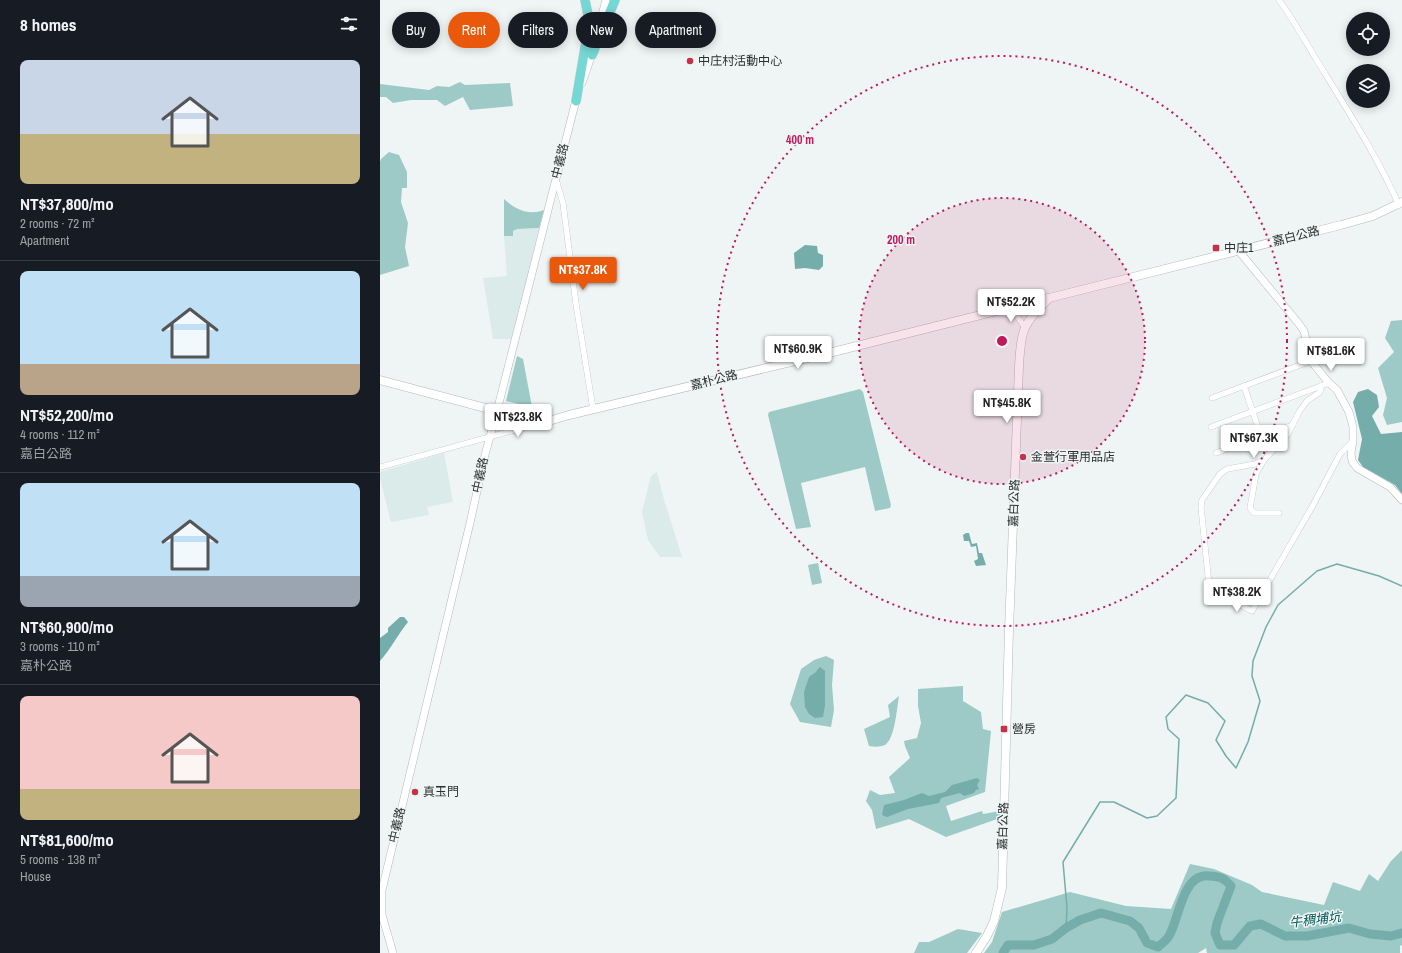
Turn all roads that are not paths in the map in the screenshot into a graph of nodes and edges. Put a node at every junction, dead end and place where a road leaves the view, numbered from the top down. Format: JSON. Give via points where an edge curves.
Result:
{"nodes":[{"id":1,"x":585,"y":0,"type":"edge"},
{"id":2,"x":606,"y":0,"type":"edge"},
{"id":3,"x":615,"y":0,"type":"edge"},
{"id":4,"x":1279,"y":0,"type":"edge"},
{"id":5,"x":592,"y":55,"type":"junction"},
{"id":6,"x":576,"y":101,"type":"junction"},
{"id":7,"x":556,"y":178,"type":"junction"},
{"id":8,"x":1400,"y":203,"type":"edge"},
{"id":9,"x":1238,"y":250,"type":"junction"},
{"id":10,"x":1049,"y":298,"type":"junction"},
{"id":11,"x":1009,"y":308,"type":"junction"},
{"id":12,"x":1025,"y":328,"type":"junction"},
{"id":13,"x":1311,"y":361,"type":"junction"},
{"id":14,"x":380,"y":380,"type":"edge"},
{"id":15,"x":1329,"y":383,"type":"junction"},
{"id":16,"x":1244,"y":386,"type":"junction"},
{"id":17,"x":1321,"y":386,"type":"junction"},
{"id":18,"x":1212,"y":398,"type":"dead end"},
{"id":19,"x":593,"y":409,"type":"junction"},
{"id":20,"x":497,"y":411,"type":"junction"},
{"id":21,"x":1252,"y":412,"type":"junction"},
{"id":22,"x":542,"y":423,"type":"junction"},
{"id":23,"x":1293,"y":425,"type":"junction"},
{"id":24,"x":1211,"y":427,"type":"dead end"},
{"id":25,"x":490,"y":436,"type":"junction"},
{"id":26,"x":1261,"y":436,"type":"junction"},
{"id":27,"x":1353,"y":441,"type":"junction"},
{"id":28,"x":1216,"y":453,"type":"dead end"},
{"id":29,"x":1264,"y":460,"type":"junction"},
{"id":30,"x":380,"y":466,"type":"edge"},
{"id":31,"x":1402,"y":500,"type":"edge"},
{"id":32,"x":1279,"y":513,"type":"dead end"},
{"id":33,"x":393,"y":953,"type":"edge"},
{"id":34,"x":976,"y":953,"type":"edge"}],
"edges":[{"from":1,"to":6,"type":"highway","via":[[589,20]]},
{"from":2,"to":5,"type":"street","name":"中義路"},
{"from":3,"to":5,"type":"highway"},
{"from":4,"to":8,"type":"street","via":[[1335,88]]},
{"from":5,"to":6,"type":"street","name":"中義路"},
{"from":6,"to":7,"type":"street","name":"中義路"},
{"from":7,"to":19,"type":"street","via":[[563,203]]},
{"from":7,"to":20,"type":"street","name":"中義路"},
{"from":8,"to":9,"type":"main road","name":"嘉白公路","via":[[1373,216]]},
{"from":9,"to":10,"type":"main road","name":"嘉白公路"},
{"from":9,"to":13,"type":"street","via":[[1304,331]]},
{"from":10,"to":11,"type":"main road","name":"嘉朴公路"},
{"from":10,"to":12,"type":"main road","name":"嘉白公路"},
{"from":11,"to":12,"type":"street"},
{"from":11,"to":19,"type":"main road","name":"嘉朴公路"},
{"from":12,"to":34,"type":"main road","name":"嘉白公路","via":[[1019,366],[1002,888],[994,921]]},
{"from":13,"to":15,"type":"street"},
{"from":13,"to":16,"type":"street"},
{"from":14,"to":20,"type":"main road"},
{"from":15,"to":17,"type":"street"},
{"from":15,"to":27,"type":"street","via":[[1337,390],[1349,412]]},
{"from":16,"to":18,"type":"street"},
{"from":16,"to":21,"type":"street"},
{"from":17,"to":21,"type":"street"},
{"from":17,"to":23,"type":"street","via":[[1320,392],[1307,401]]},
{"from":19,"to":22,"type":"main road","name":"嘉朴公路"},
{"from":20,"to":22,"type":"main road"},
{"from":20,"to":25,"type":"street","name":"中義路"},
{"from":21,"to":24,"type":"street"},
{"from":21,"to":26,"type":"street"},
{"from":22,"to":25,"type":"street"},
{"from":23,"to":26,"type":"street"},
{"from":23,"to":29,"type":"street"},
{"from":25,"to":30,"type":"street"},
{"from":25,"to":33,"type":"street","name":"中義路","via":[[382,890],[382,915]]},
{"from":26,"to":28,"type":"street"},
{"from":27,"to":29,"type":"street","via":[[1340,454],[1252,611],[1211,589],[1209,585],[1201,507],[1202,500],[1220,474],[1227,469]]},
{"from":27,"to":31,"type":"street","via":[[1352,462],[1357,468],[1390,487]]},
{"from":29,"to":32,"type":"street","via":[[1256,474],[1250,508],[1254,513]]}]}
